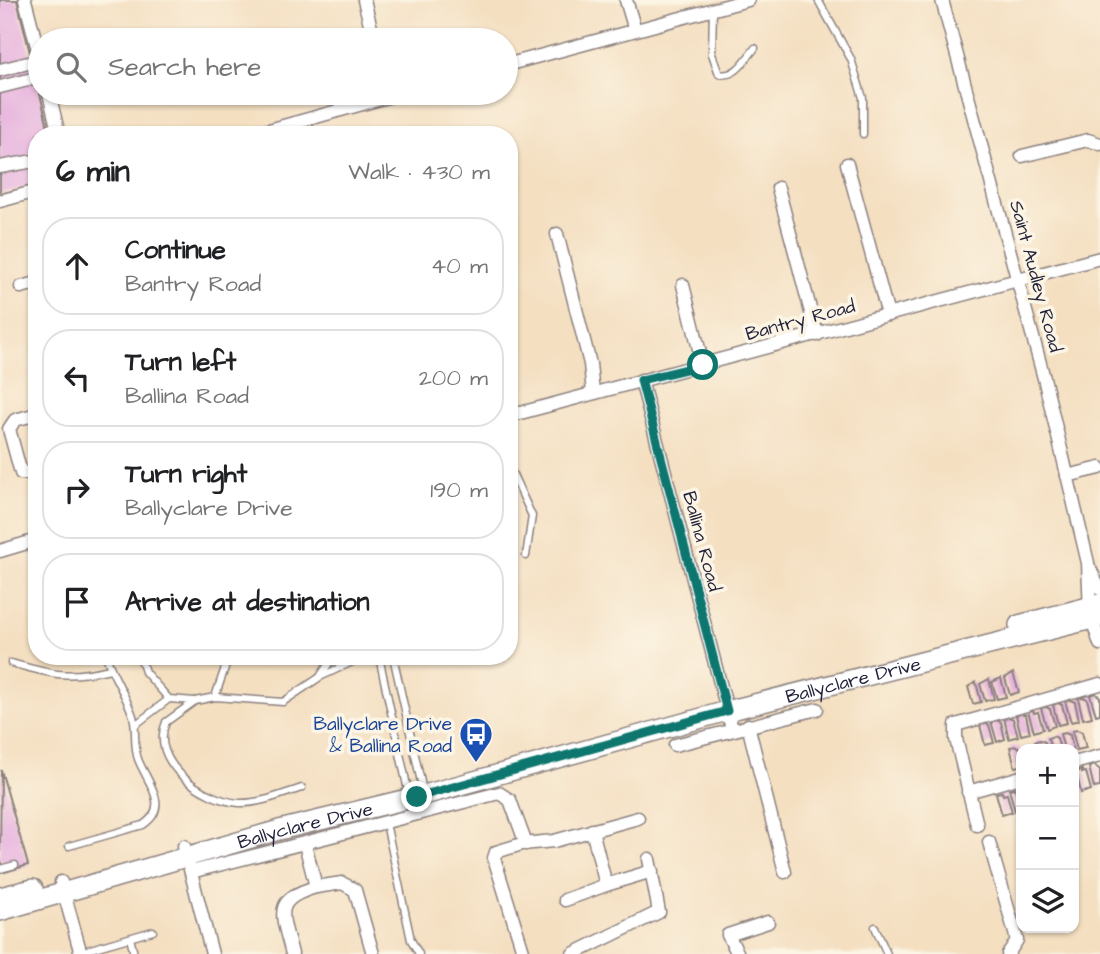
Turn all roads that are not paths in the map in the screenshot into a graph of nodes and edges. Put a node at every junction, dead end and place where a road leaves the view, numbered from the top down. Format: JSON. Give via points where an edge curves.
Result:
{"nodes":[{"id":1,"x":25,"y":0,"type":"edge"},
{"id":2,"x":364,"y":0,"type":"edge"},
{"id":3,"x":626,"y":0,"type":"edge"},
{"id":4,"x":748,"y":0,"type":"edge"},
{"id":5,"x":818,"y":0,"type":"edge"},
{"id":6,"x":942,"y":0,"type":"edge"},
{"id":7,"x":713,"y":9,"type":"junction"},
{"id":8,"x":32,"y":28,"type":"edge"},
{"id":9,"x":371,"y":28,"type":"edge"},
{"id":10,"x":635,"y":30,"type":"junction"},
{"id":11,"x":755,"y":48,"type":"dead end"},
{"id":12,"x":28,"y":62,"type":"edge"},
{"id":13,"x":518,"y":62,"type":"edge"},
{"id":14,"x":0,"y":70,"type":"edge"},
{"id":15,"x":28,"y":80,"type":"edge"},
{"id":16,"x":0,"y":87,"type":"edge"},
{"id":17,"x":52,"y":105,"type":"edge"},
{"id":18,"x":354,"y":105,"type":"edge"},
{"id":19,"x":58,"y":126,"type":"edge"},
{"id":20,"x":282,"y":126,"type":"edge"},
{"id":21,"x":863,"y":134,"type":"dead end"},
{"id":22,"x":1100,"y":144,"type":"edge"},
{"id":23,"x":1022,"y":156,"type":"dead end"},
{"id":24,"x":28,"y":162,"type":"edge"},
{"id":25,"x":847,"y":164,"type":"dead end"},
{"id":26,"x":0,"y":167,"type":"edge"},
{"id":27,"x":778,"y":188,"type":"dead end"},
{"id":28,"x":28,"y":193,"type":"edge"},
{"id":29,"x":0,"y":201,"type":"edge"},
{"id":30,"x":557,"y":234,"type":"dead end"},
{"id":31,"x":1100,"y":258,"type":"edge"},
{"id":32,"x":1020,"y":279,"type":"junction"},
{"id":33,"x":683,"y":285,"type":"dead end"},
{"id":34,"x":28,"y":286,"type":"edge"},
{"id":35,"x":21,"y":288,"type":"dead end"},
{"id":36,"x":888,"y":315,"type":"junction"},
{"id":37,"x":817,"y":335,"type":"junction"},
{"id":38,"x":703,"y":365,"type":"junction"},
{"id":39,"x":641,"y":380,"type":"junction"},
{"id":40,"x":598,"y":391,"type":"junction"},
{"id":41,"x":518,"y":413,"type":"edge"},
{"id":42,"x":28,"y":416,"type":"edge"},
{"id":43,"x":1100,"y":468,"type":"edge"},
{"id":44,"x":28,"y":474,"type":"edge"},
{"id":45,"x":1067,"y":476,"type":"junction"},
{"id":46,"x":518,"y":486,"type":"edge"},
{"id":47,"x":28,"y":543,"type":"edge"},
{"id":48,"x":0,"y":551,"type":"edge"},
{"id":49,"x":526,"y":556,"type":"dead end"},
{"id":50,"x":1088,"y":564,"type":"junction"},
{"id":51,"x":1100,"y":589,"type":"edge"},
{"id":52,"x":1095,"y":611,"type":"edge"},
{"id":53,"x":1100,"y":644,"type":"edge"},
{"id":54,"x":11,"y":663,"type":"dead end"},
{"id":55,"x":109,"y":665,"type":"edge"},
{"id":56,"x":142,"y":665,"type":"edge"},
{"id":57,"x":226,"y":665,"type":"edge"},
{"id":58,"x":328,"y":665,"type":"edge"},
{"id":59,"x":346,"y":665,"type":"edge"},
{"id":60,"x":381,"y":665,"type":"edge"},
{"id":61,"x":395,"y":665,"type":"edge"},
{"id":62,"x":110,"y":669,"type":"junction"},
{"id":63,"x":320,"y":677,"type":"junction"},
{"id":64,"x":1100,"y":684,"type":"edge"},
{"id":65,"x":215,"y":697,"type":"junction"},
{"id":66,"x":169,"y":699,"type":"junction"},
{"id":67,"x":195,"y":701,"type":"junction"},
{"id":68,"x":817,"y":709,"type":"dead end"},
{"id":69,"x":728,"y":714,"type":"junction"},
{"id":70,"x":135,"y":724,"type":"junction"},
{"id":71,"x":748,"y":725,"type":"junction"},
{"id":72,"x":675,"y":745,"type":"dead end"},
{"id":73,"x":1100,"y":756,"type":"edge"},
{"id":74,"x":1079,"y":762,"type":"edge"},
{"id":75,"x":1016,"y":778,"type":"edge"},
{"id":76,"x":302,"y":788,"type":"dead end"},
{"id":77,"x":968,"y":792,"type":"junction"},
{"id":78,"x":418,"y":799,"type":"junction"},
{"id":79,"x":638,"y":818,"type":"dead end"},
{"id":80,"x":386,"y":822,"type":"junction"},
{"id":81,"x":977,"y":825,"type":"dead end"},
{"id":82,"x":592,"y":830,"type":"junction"},
{"id":83,"x":989,"y":842,"type":"dead end"},
{"id":84,"x":305,"y":844,"type":"junction"},
{"id":85,"x":527,"y":844,"type":"junction"},
{"id":86,"x":69,"y":846,"type":"dead end"},
{"id":87,"x":187,"y":858,"type":"junction"},
{"id":88,"x":15,"y":865,"type":"dead end"},
{"id":89,"x":0,"y":869,"type":"edge"},
{"id":90,"x":785,"y":872,"type":"dead end"},
{"id":91,"x":607,"y":885,"type":"junction"},
{"id":92,"x":62,"y":887,"type":"junction"},
{"id":93,"x":316,"y":887,"type":"junction"},
{"id":94,"x":0,"y":897,"type":"edge"},
{"id":95,"x":565,"y":900,"type":"dead end"},
{"id":96,"x":0,"y":911,"type":"edge"},
{"id":97,"x":768,"y":922,"type":"dead end"},
{"id":98,"x":875,"y":927,"type":"dead end"},
{"id":99,"x":153,"y":931,"type":"dead end"},
{"id":100,"x":130,"y":938,"type":"junction"},
{"id":101,"x":81,"y":953,"type":"edge"},
{"id":102,"x":134,"y":954,"type":"edge"},
{"id":103,"x":212,"y":954,"type":"edge"},
{"id":104,"x":292,"y":954,"type":"edge"},
{"id":105,"x":373,"y":954,"type":"edge"},
{"id":106,"x":419,"y":954,"type":"edge"},
{"id":107,"x":524,"y":954,"type":"edge"},
{"id":108,"x":573,"y":954,"type":"edge"},
{"id":109,"x":738,"y":954,"type":"edge"},
{"id":110,"x":887,"y":954,"type":"edge"},
{"id":111,"x":1008,"y":954,"type":"edge"}],
"edges":[{"from":1,"to":8,"type":"street"},
{"from":2,"to":9,"type":"street"},
{"from":3,"to":10,"type":"street"},
{"from":4,"to":7,"type":"street"},
{"from":5,"to":21,"type":"lane","via":[[851,59],[863,98]]},
{"from":6,"to":32,"type":"street","name":"Saint Audley Road"},
{"from":7,"to":10,"type":"street"},
{"from":7,"to":11,"type":"lane","via":[[712,54],[719,74],[738,70]]},
{"from":10,"to":13,"type":"street"},
{"from":12,"to":14,"type":"street"},
{"from":15,"to":16,"type":"street"},
{"from":17,"to":19,"type":"street"},
{"from":18,"to":20,"type":"street"},
{"from":22,"to":23,"type":"street","via":[[1088,140]]},
{"from":24,"to":26,"type":"street"},
{"from":25,"to":36,"type":"street"},
{"from":27,"to":37,"type":"street"},
{"from":28,"to":29,"type":"street"},
{"from":30,"to":40,"type":"street"},
{"from":31,"to":32,"type":"street","name":"Bantry Road"},
{"from":32,"to":36,"type":"street","name":"Bantry Road"},
{"from":32,"to":45,"type":"street","name":"Saint Audley Road"},
{"from":33,"to":38,"type":"street"},
{"from":34,"to":35,"type":"street"},
{"from":36,"to":37,"type":"street","name":"Bantry Road"},
{"from":37,"to":38,"type":"street","name":"Bantry Road"},
{"from":38,"to":39,"type":"street","name":"Bantry Road"},
{"from":39,"to":40,"type":"street","name":"Bantry Road"},
{"from":39,"to":69,"type":"street","name":"Ballina Road"},
{"from":40,"to":41,"type":"street","name":"Bantry Road"},
{"from":42,"to":44,"type":"street","via":[[15,420],[9,429],[20,471]]},
{"from":43,"to":45,"type":"street"},
{"from":45,"to":50,"type":"street","name":"Saint Audley Road"},
{"from":46,"to":49,"type":"lane","via":[[532,516]]},
{"from":47,"to":48,"type":"street"},
{"from":50,"to":51,"type":"street","name":"Saint Audley Road"},
{"from":50,"to":52,"type":"street","name":"Saint Audley Road"},
{"from":52,"to":53,"type":"street","name":"Saint Audley Road"},
{"from":52,"to":69,"type":"street","name":"Ballyclare Drive"},
{"from":54,"to":62,"type":"lane","via":[[57,676]]},
{"from":55,"to":62,"type":"lane"},
{"from":56,"to":66,"type":"lane"},
{"from":57,"to":65,"type":"lane"},
{"from":58,"to":63,"type":"lane"},
{"from":59,"to":63,"type":"lane"},
{"from":60,"to":78,"type":"lane"},
{"from":61,"to":78,"type":"lane"},
{"from":62,"to":70,"type":"lane"},
{"from":63,"to":65,"type":"lane","via":[[283,702]]},
{"from":64,"to":77,"type":"street","via":[[956,725]]},
{"from":65,"to":67,"type":"lane"},
{"from":66,"to":67,"type":"lane"},
{"from":66,"to":70,"type":"lane"},
{"from":67,"to":76,"type":"lane","via":[[177,712],[162,730],[163,750],[175,769],[210,794],[239,803]]},
{"from":68,"to":71,"type":"street"},
{"from":69,"to":71,"type":"street"},
{"from":69,"to":72,"type":"street"},
{"from":69,"to":78,"type":"street","name":"Ballyclare Drive"},
{"from":70,"to":86,"type":"lane","via":[[137,756],[156,791],[153,815],[143,825]]},
{"from":71,"to":90,"type":"street"},
{"from":73,"to":74,"type":"street"},
{"from":75,"to":77,"type":"street"},
{"from":77,"to":81,"type":"street"},
{"from":78,"to":80,"type":"street"},
{"from":78,"to":85,"type":"street","via":[[503,793]]},
{"from":78,"to":87,"type":"street","name":"Ballyclare Drive"},
{"from":79,"to":82,"type":"street"},
{"from":80,"to":84,"type":"street"},
{"from":80,"to":106,"type":"lane","via":[[411,940]]},
{"from":82,"to":85,"type":"street","via":[[545,844]]},
{"from":82,"to":91,"type":"street"},
{"from":83,"to":111,"type":"street","via":[[1017,940]]},
{"from":84,"to":87,"type":"street"},
{"from":84,"to":93,"type":"street"},
{"from":85,"to":107,"type":"street","via":[[498,851],[494,858]]},
{"from":87,"to":92,"type":"street","name":"Ballyclare Drive"},
{"from":87,"to":103,"type":"street"},
{"from":88,"to":89,"type":"lane"},
{"from":91,"to":95,"type":"street"},
{"from":91,"to":108,"type":"street","via":[[650,865],[659,912]]},
{"from":92,"to":94,"type":"street","name":"Ballyclare Drive"},
{"from":92,"to":96,"type":"street","name":"Ballyclare Drive"},
{"from":92,"to":101,"type":"street"},
{"from":93,"to":104,"type":"street","via":[[291,894],[286,900],[284,918]]},
{"from":93,"to":105,"type":"street","via":[[342,883],[355,890]]},
{"from":97,"to":109,"type":"street","via":[[729,934]]},
{"from":98,"to":110,"type":"lane"},
{"from":99,"to":100,"type":"lane"},
{"from":100,"to":101,"type":"lane"},
{"from":100,"to":102,"type":"lane"}]}
